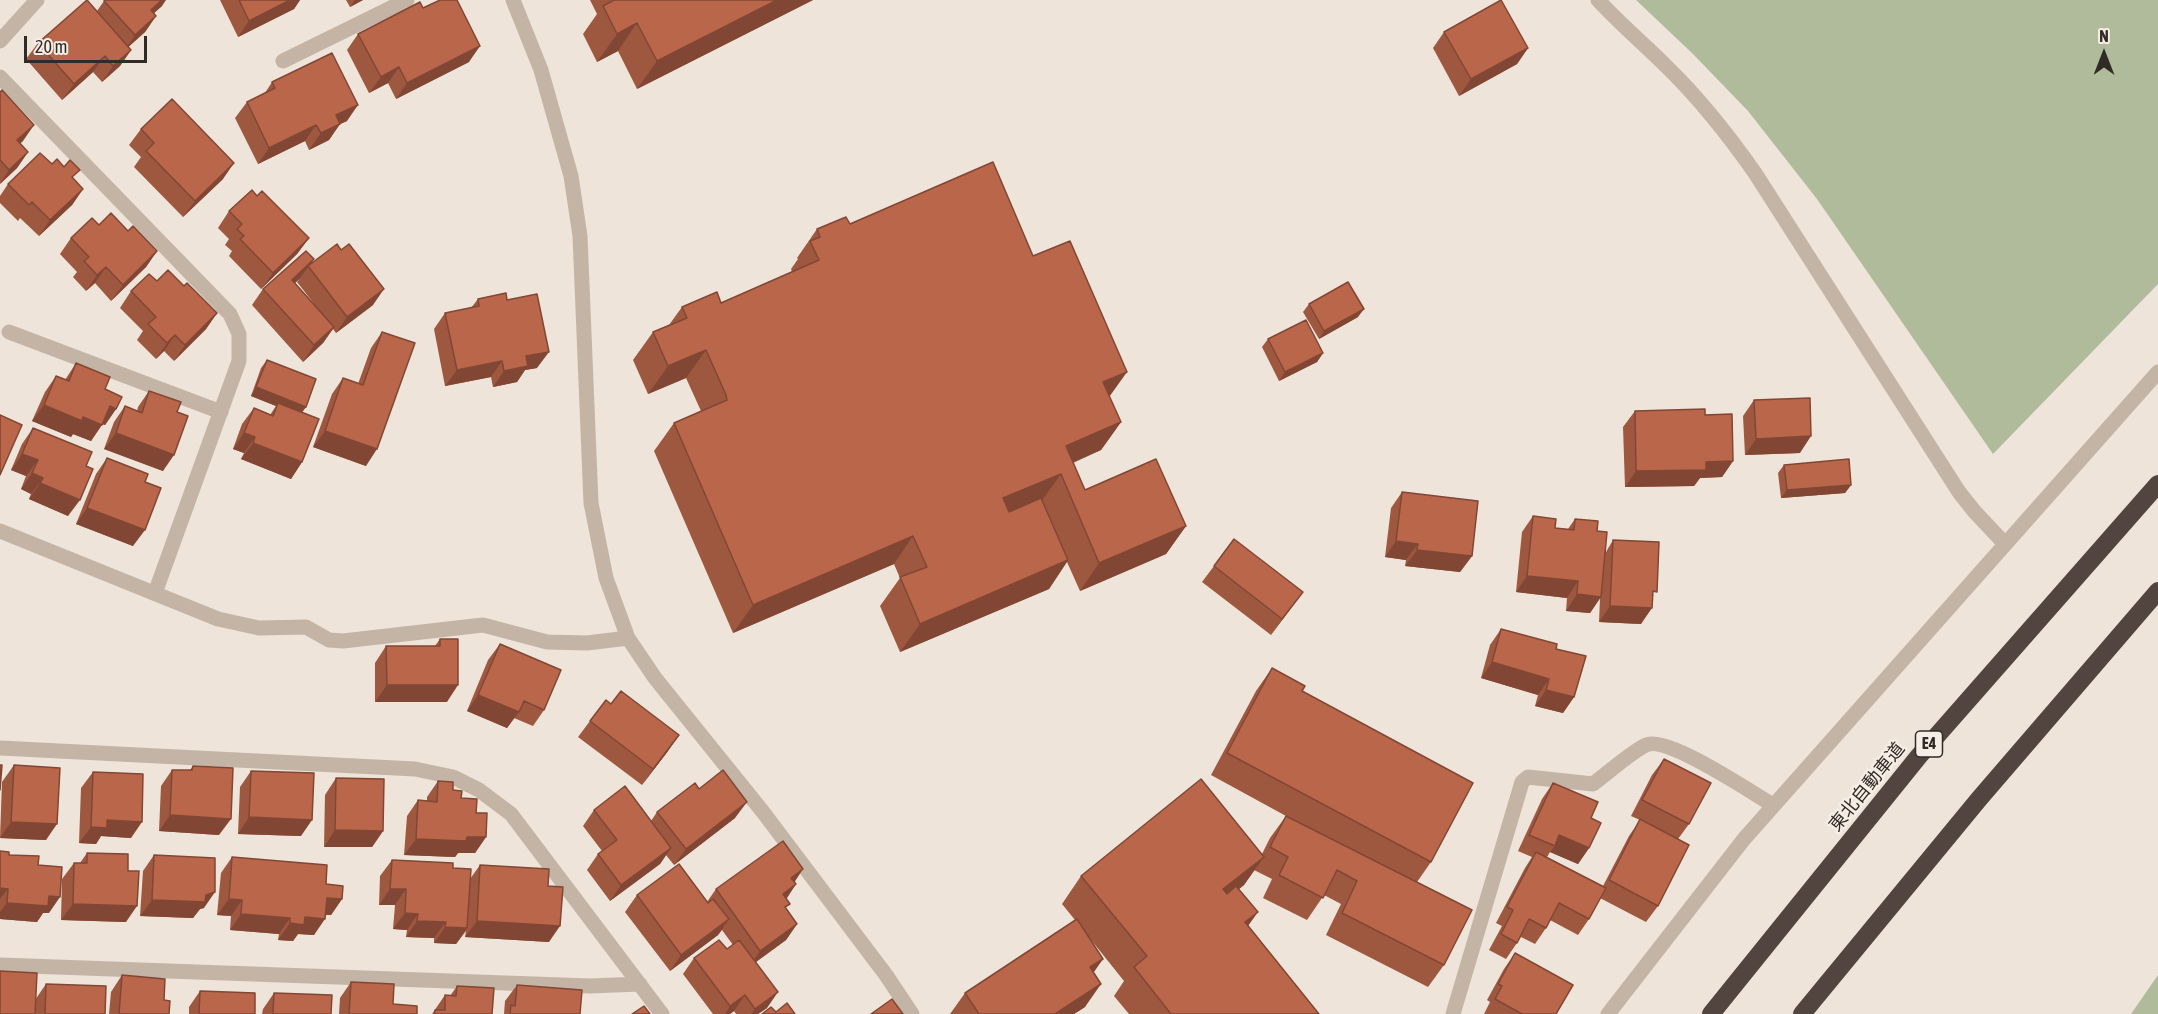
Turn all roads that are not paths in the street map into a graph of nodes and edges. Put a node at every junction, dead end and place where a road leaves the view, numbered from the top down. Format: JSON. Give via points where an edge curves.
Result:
{"nodes":[{"id":1,"x":37,"y":0,"type":"edge"},
{"id":2,"x":406,"y":0,"type":"edge"},
{"id":3,"x":513,"y":0,"type":"edge"},
{"id":4,"x":1598,"y":0,"type":"edge"},
{"id":5,"x":0,"y":41,"type":"edge"},
{"id":6,"x":283,"y":61,"type":"dead end"},
{"id":7,"x":0,"y":77,"type":"edge"},
{"id":8,"x":9,"y":332,"type":"dead end"},
{"id":9,"x":2158,"y":372,"type":"edge"},
{"id":10,"x":220,"y":411,"type":"junction"},
{"id":11,"x":2158,"y":484,"type":"edge"},
{"id":12,"x":0,"y":531,"type":"edge"},
{"id":13,"x":2005,"y":544,"type":"junction"},
{"id":14,"x":2158,"y":591,"type":"edge"},
{"id":15,"x":154,"y":593,"type":"junction"},
{"id":16,"x":628,"y":638,"type":"junction"},
{"id":17,"x":0,"y":748,"type":"edge"},
{"id":18,"x":1773,"y":806,"type":"junction"},
{"id":19,"x":0,"y":965,"type":"edge"},
{"id":20,"x":640,"y":984,"type":"junction"},
{"id":21,"x":663,"y":1014,"type":"edge"},
{"id":22,"x":912,"y":1014,"type":"edge"},
{"id":23,"x":1453,"y":1014,"type":"edge"},
{"id":24,"x":1608,"y":1014,"type":"edge"},
{"id":25,"x":1711,"y":1014,"type":"edge"},
{"id":26,"x":1802,"y":1014,"type":"edge"}],
"edges":[{"from":1,"to":5,"type":"street"},
{"from":2,"to":6,"type":"street"},
{"from":3,"to":16,"type":"street","via":[[541,70],[571,176],[580,236],[591,503],[606,578]]},
{"from":4,"to":13,"type":"street","via":[[1668,68],[1728,135],[1959,492]]},
{"from":7,"to":10,"type":"street","via":[[230,314],[238,334],[238,361]]},
{"from":8,"to":10,"type":"street"},
{"from":9,"to":13,"type":"street"},
{"from":10,"to":15,"type":"street"},
{"from":11,"to":25,"type":"highway","name":"東北自動車道","number":"E4","via":[[1919,756]]},
{"from":12,"to":15,"type":"street"},
{"from":13,"to":18,"type":"street"},
{"from":14,"to":26,"type":"highway","via":[[1979,799]]},
{"from":15,"to":16,"type":"street","via":[[218,620],[259,628],[306,627],[329,640],[483,625],[547,642]]},
{"from":16,"to":22,"type":"street"},
{"from":17,"to":20,"type":"street","via":[[415,769],[453,777],[479,790],[511,814]]},
{"from":18,"to":23,"type":"street","via":[[1665,745],[1647,744],[1593,784],[1528,777],[1522,782]]},
{"from":18,"to":24,"type":"street"},
{"from":19,"to":20,"type":"street","via":[[590,986]]},
{"from":20,"to":21,"type":"street"}]}
